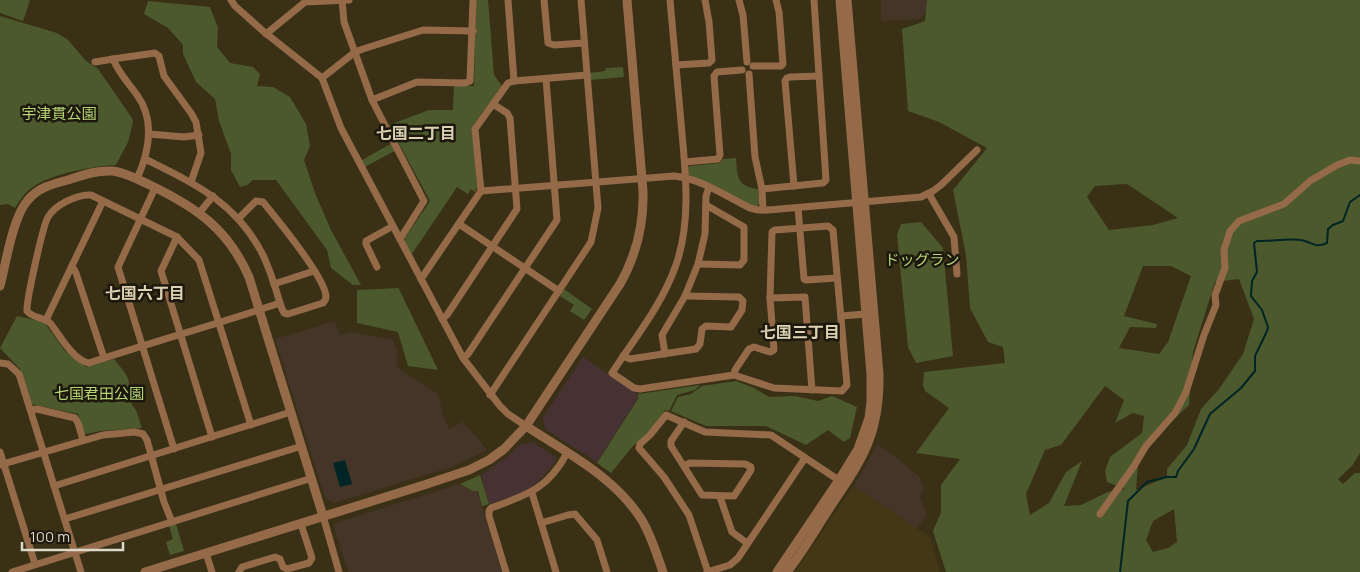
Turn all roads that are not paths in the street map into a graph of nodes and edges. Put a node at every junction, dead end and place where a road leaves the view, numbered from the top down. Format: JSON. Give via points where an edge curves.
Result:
{"nodes":[{"id":1,"x":231,"y":0,"type":"edge"},
{"id":2,"x":342,"y":0,"type":"edge"},
{"id":3,"x":349,"y":0,"type":"edge"},
{"id":4,"x":473,"y":0,"type":"edge"},
{"id":5,"x":508,"y":0,"type":"edge"},
{"id":6,"x":544,"y":0,"type":"edge"},
{"id":7,"x":581,"y":0,"type":"edge"},
{"id":8,"x":627,"y":0,"type":"edge"},
{"id":9,"x":670,"y":0,"type":"edge"},
{"id":10,"x":705,"y":0,"type":"edge"},
{"id":11,"x":739,"y":0,"type":"edge"},
{"id":12,"x":776,"y":0,"type":"edge"},
{"id":13,"x":814,"y":0,"type":"edge"},
{"id":14,"x":840,"y":0,"type":"edge"},
{"id":15,"x":847,"y":0,"type":"edge"},
{"id":16,"x":473,"y":31,"type":"junction"},
{"id":17,"x":266,"y":34,"type":"junction"},
{"id":18,"x":584,"y":43,"type":"junction"},
{"id":19,"x":355,"y":52,"type":"junction"},
{"id":20,"x":113,"y":59,"type":"junction"},
{"id":21,"x":95,"y":62,"type":"dead end"},
{"id":22,"x":750,"y":64,"type":"junction"},
{"id":23,"x":676,"y":65,"type":"junction"},
{"id":24,"x":745,"y":72,"type":"junction"},
{"id":25,"x":587,"y":75,"type":"junction"},
{"id":26,"x":818,"y":76,"type":"junction"},
{"id":27,"x":322,"y":78,"type":"junction"},
{"id":28,"x":546,"y":79,"type":"junction"},
{"id":29,"x":514,"y":81,"type":"junction"},
{"id":30,"x":372,"y":100,"type":"junction"},
{"id":31,"x":493,"y":104,"type":"junction"},
{"id":32,"x":149,"y":134,"type":"junction"},
{"id":33,"x":199,"y":135,"type":"junction"},
{"id":34,"x":977,"y":150,"type":"dead end"},
{"id":35,"x":145,"y":159,"type":"junction"},
{"id":36,"x":1360,"y":161,"type":"edge"},
{"id":37,"x":684,"y":162,"type":"junction"},
{"id":38,"x":685,"y":177,"type":"junction"},
{"id":39,"x":642,"y":178,"type":"junction"},
{"id":40,"x":137,"y":179,"type":"junction"},
{"id":41,"x":191,"y":182,"type":"junction"},
{"id":42,"x":596,"y":182,"type":"junction"},
{"id":43,"x":555,"y":185,"type":"junction"},
{"id":44,"x":794,"y":186,"type":"junction"},
{"id":45,"x":709,"y":187,"type":"junction"},
{"id":46,"x":155,"y":188,"type":"junction"},
{"id":47,"x":516,"y":188,"type":"junction"},
{"id":48,"x":762,"y":189,"type":"junction"},
{"id":49,"x":481,"y":192,"type":"junction"},
{"id":50,"x":929,"y":194,"type":"junction"},
{"id":51,"x":213,"y":196,"type":"junction"},
{"id":52,"x":103,"y":201,"type":"junction"},
{"id":53,"x":860,"y":203,"type":"junction"},
{"id":54,"x":706,"y":205,"type":"junction"},
{"id":55,"x":798,"y":208,"type":"junction"},
{"id":56,"x":763,"y":210,"type":"junction"},
{"id":57,"x":200,"y":212,"type":"junction"},
{"id":58,"x":238,"y":219,"type":"junction"},
{"id":59,"x":140,"y":220,"type":"junction"},
{"id":60,"x":459,"y":224,"type":"junction"},
{"id":61,"x":393,"y":226,"type":"junction"},
{"id":62,"x":800,"y":228,"type":"junction"},
{"id":63,"x":177,"y":238,"type":"junction"},
{"id":64,"x":400,"y":239,"type":"junction"},
{"id":65,"x":492,"y":246,"type":"junction"},
{"id":66,"x":698,"y":264,"type":"junction"},
{"id":67,"x":72,"y":266,"type":"junction"},
{"id":68,"x":377,"y":267,"type":"dead end"},
{"id":69,"x":526,"y":268,"type":"junction"},
{"id":70,"x":314,"y":271,"type":"junction"},
{"id":71,"x":957,"y":274,"type":"dead end"},
{"id":72,"x":837,"y":278,"type":"junction"},
{"id":73,"x":421,"y":279,"type":"junction"},
{"id":74,"x":274,"y":284,"type":"junction"},
{"id":75,"x":0,"y":286,"type":"edge"},
{"id":76,"x":559,"y":291,"type":"junction"},
{"id":77,"x":685,"y":296,"type":"junction"},
{"id":78,"x":770,"y":298,"type":"junction"},
{"id":79,"x":280,"y":303,"type":"junction"},
{"id":80,"x":260,"y":310,"type":"junction"},
{"id":81,"x":866,"y":314,"type":"junction"},
{"id":82,"x":841,"y":316,"type":"junction"},
{"id":83,"x":442,"y":319,"type":"junction"},
{"id":84,"x":46,"y":320,"type":"junction"},
{"id":85,"x":219,"y":322,"type":"junction"},
{"id":86,"x":181,"y":334,"type":"junction"},
{"id":87,"x":142,"y":346,"type":"junction"},
{"id":88,"x":665,"y":354,"type":"junction"},
{"id":89,"x":623,"y":356,"type":"junction"},
{"id":90,"x":104,"y":358,"type":"junction"},
{"id":91,"x":463,"y":358,"type":"junction"},
{"id":92,"x":0,"y":363,"type":"edge"},
{"id":93,"x":734,"y":375,"type":"junction"},
{"id":94,"x":812,"y":390,"type":"junction"},
{"id":95,"x":490,"y":395,"type":"junction"},
{"id":96,"x":31,"y":410,"type":"junction"},
{"id":97,"x":292,"y":412,"type":"junction"},
{"id":98,"x":684,"y":422,"type":"junction"},
{"id":99,"x":251,"y":425,"type":"junction"},
{"id":100,"x":526,"y":426,"type":"junction"},
{"id":101,"x":212,"y":437,"type":"junction"},
{"id":102,"x":83,"y":440,"type":"junction"},
{"id":103,"x":302,"y":446,"type":"junction"},
{"id":104,"x":174,"y":449,"type":"junction"},
{"id":105,"x":0,"y":452,"type":"edge"},
{"id":106,"x":44,"y":452,"type":"junction"},
{"id":107,"x":567,"y":452,"type":"junction"},
{"id":108,"x":152,"y":456,"type":"junction"},
{"id":109,"x":804,"y":458,"type":"junction"},
{"id":110,"x":2,"y":464,"type":"edge"},
{"id":111,"x":684,"y":466,"type":"junction"},
{"id":112,"x":312,"y":478,"type":"junction"},
{"id":113,"x":842,"y":482,"type":"junction"},
{"id":114,"x":54,"y":486,"type":"junction"},
{"id":115,"x":161,"y":490,"type":"junction"},
{"id":116,"x":532,"y":493,"type":"junction"},
{"id":117,"x":720,"y":496,"type":"junction"},
{"id":118,"x":1100,"y":514,"type":"dead end"},
{"id":119,"x":323,"y":516,"type":"junction"},
{"id":120,"x":65,"y":519,"type":"junction"},
{"id":121,"x":172,"y":522,"type":"junction"},
{"id":122,"x":301,"y":524,"type":"junction"},
{"id":123,"x":541,"y":524,"type":"junction"},
{"id":124,"x":747,"y":543,"type":"junction"},
{"id":125,"x":74,"y":552,"type":"junction"},
{"id":126,"x":206,"y":553,"type":"junction"},
{"id":127,"x":35,"y":564,"type":"junction"},
{"id":128,"x":12,"y":572,"type":"edge"},
{"id":129,"x":81,"y":572,"type":"edge"},
{"id":130,"x":145,"y":572,"type":"edge"},
{"id":131,"x":212,"y":572,"type":"edge"},
{"id":132,"x":239,"y":572,"type":"edge"},
{"id":133,"x":340,"y":572,"type":"edge"},
{"id":134,"x":506,"y":572,"type":"edge"},
{"id":135,"x":556,"y":572,"type":"edge"},
{"id":136,"x":607,"y":572,"type":"edge"},
{"id":137,"x":663,"y":572,"type":"edge"},
{"id":138,"x":708,"y":572,"type":"edge"},
{"id":139,"x":777,"y":572,"type":"edge"},
{"id":140,"x":787,"y":572,"type":"edge"}],
"edges":[{"from":1,"to":17,"type":"street"},
{"from":2,"to":3,"type":"street"},
{"from":2,"to":17,"type":"street","via":[[305,2]]},
{"from":2,"to":19,"type":"street","via":[[344,22]]},
{"from":4,"to":16,"type":"street"},
{"from":5,"to":29,"type":"street"},
{"from":6,"to":18,"type":"street","via":[[548,43]]},
{"from":7,"to":18,"type":"street"},
{"from":8,"to":39,"type":"street"},
{"from":9,"to":23,"type":"street"},
{"from":10,"to":23,"type":"street","via":[[712,60]]},
{"from":11,"to":22,"type":"street"},
{"from":12,"to":22,"type":"street","via":[[783,64]]},
{"from":13,"to":26,"type":"street"},
{"from":14,"to":53,"type":"street"},
{"from":15,"to":53,"type":"street"},
{"from":16,"to":19,"type":"street","via":[[423,30]]},
{"from":16,"to":30,"type":"street","via":[[471,78],[468,82],[417,82]]},
{"from":17,"to":27,"type":"street"},
{"from":18,"to":25,"type":"street"},
{"from":19,"to":27,"type":"street"},
{"from":19,"to":30,"type":"street"},
{"from":20,"to":21,"type":"street"},
{"from":20,"to":32,"type":"street","via":[[144,106]]},
{"from":20,"to":33,"type":"street","via":[[158,54],[164,76],[191,112]]},
{"from":22,"to":24,"type":"street","via":[[743,64]]},
{"from":22,"to":24,"type":"street","via":[[753,71]]},
{"from":23,"to":37,"type":"street"},
{"from":24,"to":37,"type":"street","via":[[717,72],[714,76],[719,157],[716,160]]},
{"from":24,"to":48,"type":"street"},
{"from":25,"to":28,"type":"street"},
{"from":25,"to":42,"type":"street"},
{"from":26,"to":44,"type":"street","via":[[826,180]]},
{"from":26,"to":44,"type":"street","via":[[785,80]]},
{"from":27,"to":61,"type":"street","via":[[341,128]]},
{"from":28,"to":29,"type":"street"},
{"from":28,"to":43,"type":"street"},
{"from":29,"to":31,"type":"street","via":[[508,83]]},
{"from":30,"to":64,"type":"street","via":[[424,201]]},
{"from":31,"to":47,"type":"street","via":[[510,118]]},
{"from":31,"to":49,"type":"street","via":[[476,129]]},
{"from":32,"to":33,"type":"street","via":[[184,138]]},
{"from":32,"to":35,"type":"street"},
{"from":33,"to":41,"type":"street","via":[[201,153]]},
{"from":34,"to":50,"type":"street"},
{"from":35,"to":40,"type":"street"},
{"from":35,"to":41,"type":"street"},
{"from":36,"to":118,"type":"street","via":[[1350,160],[1337,165],[1310,181],[1284,204],[1239,221],[1230,231],[1224,250],[1224,268],[1215,295],[1216,305],[1186,392]]},
{"from":37,"to":38,"type":"street"},
{"from":38,"to":39,"type":"street"},
{"from":38,"to":45,"type":"street"},
{"from":38,"to":89,"type":"street","via":[[686,219],[676,266],[658,304]]},
{"from":39,"to":42,"type":"street"},
{"from":39,"to":100,"type":"street","via":[[642,226],[630,266]]},
{"from":40,"to":46,"type":"street"},
{"from":40,"to":75,"type":"street","via":[[122,173],[102,171],[48,186],[34,194],[20,212]]},
{"from":41,"to":51,"type":"street"},
{"from":42,"to":43,"type":"street"},
{"from":42,"to":76,"type":"street","via":[[598,208],[591,242]]},
{"from":43,"to":47,"type":"street"},
{"from":43,"to":69,"type":"street","via":[[557,220]]},
{"from":44,"to":48,"type":"street"},
{"from":45,"to":54,"type":"street"},
{"from":45,"to":56,"type":"street","via":[[750,208]]},
{"from":46,"to":57,"type":"street"},
{"from":46,"to":59,"type":"street"},
{"from":47,"to":49,"type":"street"},
{"from":47,"to":65,"type":"street","via":[[517,209]]},
{"from":48,"to":56,"type":"street"},
{"from":49,"to":60,"type":"street"},
{"from":50,"to":53,"type":"street"},
{"from":50,"to":71,"type":"street","via":[[954,237]]},
{"from":51,"to":57,"type":"street"},
{"from":51,"to":58,"type":"street"},
{"from":52,"to":59,"type":"street"},
{"from":52,"to":67,"type":"street"},
{"from":52,"to":84,"type":"street","via":[[85,194],[62,204],[47,219],[26,308],[31,315]]},
{"from":53,"to":55,"type":"street"},
{"from":53,"to":81,"type":"street"},
{"from":53,"to":113,"type":"street","via":[[879,393],[868,445],[858,465]]},
{"from":54,"to":66,"type":"street","via":[[705,234]]},
{"from":54,"to":66,"type":"street","via":[[744,227],[744,260],[740,265]]},
{"from":55,"to":56,"type":"street"},
{"from":55,"to":62,"type":"street"},
{"from":57,"to":80,"type":"street","via":[[239,256]]},
{"from":58,"to":70,"type":"street","via":[[256,201],[263,202]]},
{"from":58,"to":74,"type":"street","via":[[262,254]]},
{"from":59,"to":63,"type":"street"},
{"from":59,"to":87,"type":"street","via":[[118,267]]},
{"from":60,"to":65,"type":"street"},
{"from":60,"to":73,"type":"street"},
{"from":61,"to":64,"type":"street"},
{"from":61,"to":68,"type":"street","via":[[366,241]]},
{"from":62,"to":72,"type":"street","via":[[832,228]]},
{"from":62,"to":72,"type":"street","via":[[804,279]]},
{"from":62,"to":78,"type":"street","via":[[775,230],[771,234]]},
{"from":63,"to":85,"type":"street","via":[[201,264]]},
{"from":63,"to":86,"type":"street","via":[[161,272]]},
{"from":64,"to":73,"type":"street"},
{"from":65,"to":69,"type":"street"},
{"from":65,"to":83,"type":"street"},
{"from":66,"to":77,"type":"street"},
{"from":67,"to":84,"type":"street"},
{"from":67,"to":90,"type":"street"},
{"from":69,"to":76,"type":"street"},
{"from":69,"to":91,"type":"street"},
{"from":70,"to":74,"type":"street"},
{"from":70,"to":79,"type":"street","via":[[326,296],[323,304],[286,314]]},
{"from":72,"to":82,"type":"street"},
{"from":73,"to":83,"type":"street"},
{"from":74,"to":79,"type":"street"},
{"from":76,"to":95,"type":"street"},
{"from":77,"to":88,"type":"street","via":[[662,335]]},
{"from":77,"to":88,"type":"street","via":[[739,296],[743,306],[731,327],[706,326],[702,329],[698,348]]},
{"from":78,"to":93,"type":"street","via":[[774,350],[749,348]]},
{"from":78,"to":94,"type":"street","via":[[804,297]]},
{"from":79,"to":80,"type":"street"},
{"from":80,"to":85,"type":"street"},
{"from":80,"to":97,"type":"street"},
{"from":81,"to":82,"type":"street"},
{"from":81,"to":113,"type":"street","via":[[871,375],[869,418]]},
{"from":82,"to":94,"type":"street","via":[[846,388],[842,392]]},
{"from":83,"to":91,"type":"street"},
{"from":84,"to":90,"type":"street","via":[[69,349],[84,361],[89,363]]},
{"from":85,"to":86,"type":"street"},
{"from":85,"to":99,"type":"street"},
{"from":86,"to":87,"type":"street"},
{"from":86,"to":101,"type":"street"},
{"from":87,"to":90,"type":"street"},
{"from":87,"to":104,"type":"street"},
{"from":88,"to":89,"type":"street","via":[[630,359]]},
{"from":89,"to":93,"type":"street","via":[[612,373],[637,389]]},
{"from":91,"to":95,"type":"street"},
{"from":92,"to":96,"type":"street","via":[[8,364],[18,372]]},
{"from":93,"to":94,"type":"street","via":[[774,388]]},
{"from":95,"to":100,"type":"street","via":[[508,414]]},
{"from":96,"to":102,"type":"street","via":[[74,418]]},
{"from":96,"to":106,"type":"street"},
{"from":97,"to":99,"type":"street"},
{"from":97,"to":103,"type":"street"},
{"from":98,"to":109,"type":"street","via":[[708,432],[771,435]]},
{"from":98,"to":111,"type":"street","via":[[671,444]]},
{"from":98,"to":138,"type":"street","via":[[666,415],[639,448],[664,477],[689,515]]},
{"from":99,"to":101,"type":"street"},
{"from":100,"to":107,"type":"street"},
{"from":100,"to":119,"type":"street","via":[[489,460],[468,470]]},
{"from":101,"to":104,"type":"street"},
{"from":102,"to":106,"type":"street"},
{"from":102,"to":108,"type":"street","via":[[139,432],[145,435]]},
{"from":103,"to":112,"type":"street"},
{"from":103,"to":115,"type":"street"},
{"from":104,"to":108,"type":"street"},
{"from":105,"to":110,"type":"street"},
{"from":106,"to":110,"type":"street"},
{"from":106,"to":114,"type":"street"},
{"from":107,"to":116,"type":"street","via":[[551,476]]},
{"from":107,"to":137,"type":"street","via":[[607,481],[632,506],[651,538]]},
{"from":108,"to":114,"type":"street"},
{"from":108,"to":115,"type":"street"},
{"from":109,"to":113,"type":"street"},
{"from":109,"to":124,"type":"street"},
{"from":110,"to":127,"type":"street"},
{"from":111,"to":117,"type":"street","via":[[702,494]]},
{"from":111,"to":117,"type":"street","via":[[690,463],[745,464],[751,467],[736,494]]},
{"from":112,"to":119,"type":"street"},
{"from":112,"to":121,"type":"street"},
{"from":113,"to":139,"type":"street"},
{"from":113,"to":140,"type":"street"},
{"from":114,"to":120,"type":"street"},
{"from":115,"to":120,"type":"street"},
{"from":115,"to":121,"type":"street"},
{"from":116,"to":123,"type":"street"},
{"from":116,"to":134,"type":"street","via":[[489,511]]},
{"from":117,"to":124,"type":"street","via":[[732,532]]},
{"from":119,"to":122,"type":"street"},
{"from":119,"to":133,"type":"street"},
{"from":120,"to":125,"type":"street"},
{"from":121,"to":125,"type":"street"},
{"from":122,"to":126,"type":"street"},
{"from":122,"to":132,"type":"street","via":[[312,558],[310,563],[286,569],[275,557],[242,567]]},
{"from":123,"to":135,"type":"street"},
{"from":123,"to":136,"type":"street","via":[[575,514],[597,540]]},
{"from":124,"to":138,"type":"street","via":[[730,565]]},
{"from":125,"to":127,"type":"street"},
{"from":125,"to":129,"type":"street"},
{"from":126,"to":130,"type":"street"},
{"from":126,"to":131,"type":"street"},
{"from":127,"to":128,"type":"street"}]}
